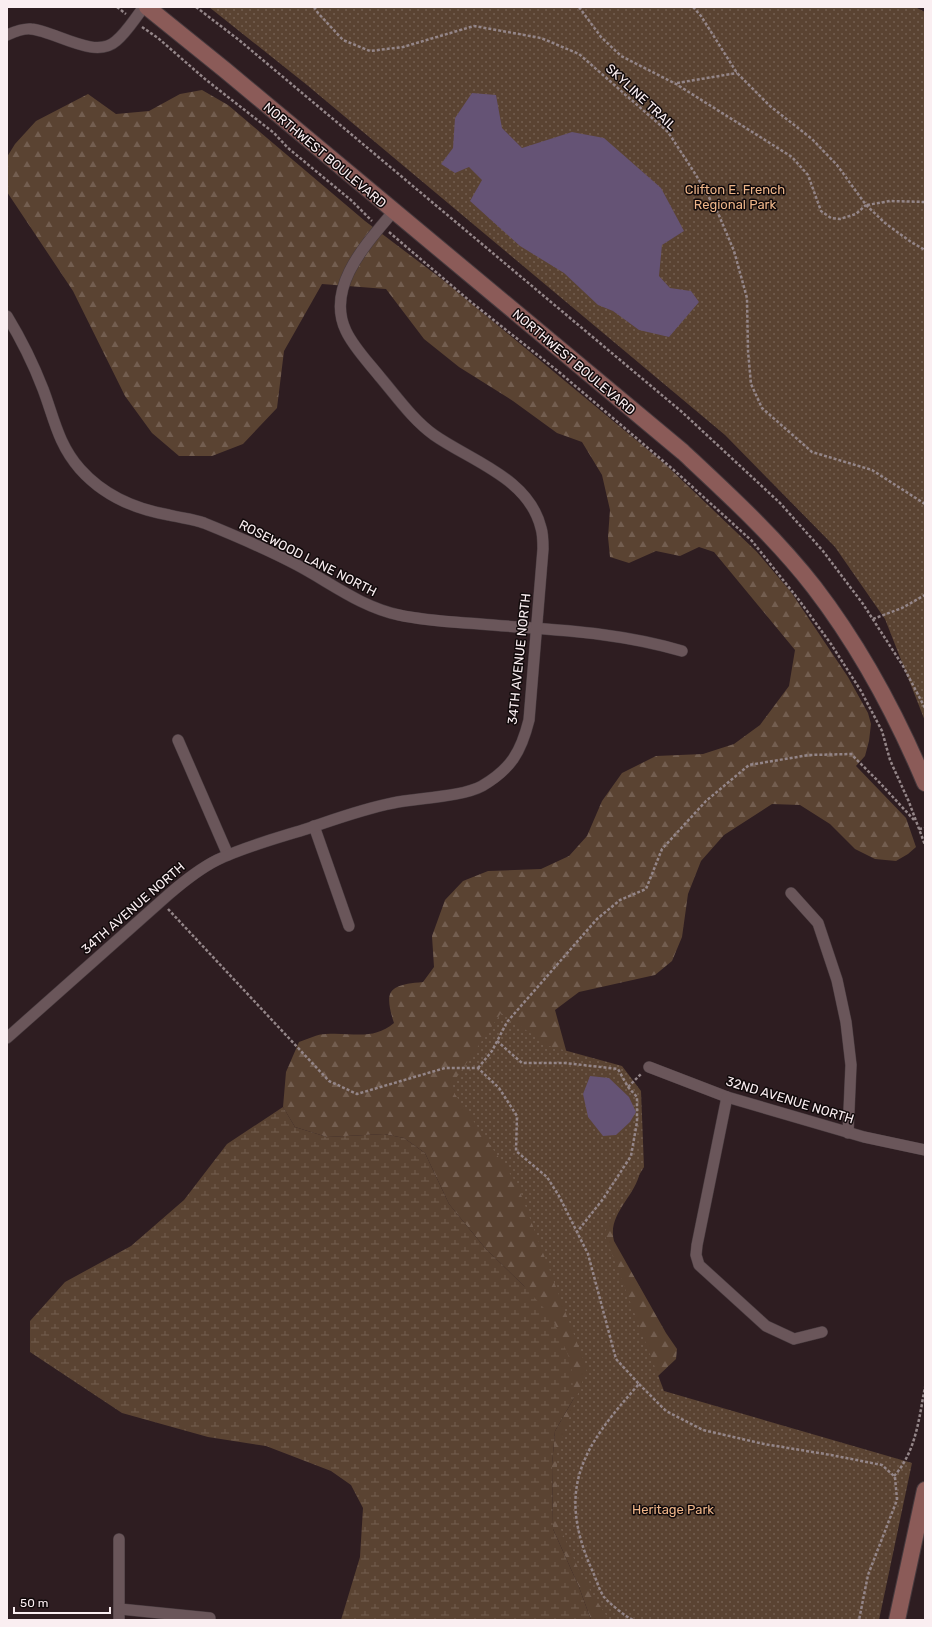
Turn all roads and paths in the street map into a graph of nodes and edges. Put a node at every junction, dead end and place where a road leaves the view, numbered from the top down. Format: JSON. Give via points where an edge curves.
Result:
{"nodes":[{"id":1,"x":117,"y":7,"type":"edge"},
{"id":2,"x":144,"y":7,"type":"edge"},
{"id":3,"x":147,"y":7,"type":"edge"},
{"id":4,"x":196,"y":7,"type":"edge"},
{"id":5,"x":314,"y":7,"type":"edge"},
{"id":6,"x":579,"y":7,"type":"edge"},
{"id":7,"x":693,"y":7,"type":"edge"},
{"id":8,"x":122,"y":11,"type":"dead end"},
{"id":9,"x":143,"y":28,"type":"dead end"},
{"id":10,"x":7,"y":35,"type":"edge"},
{"id":11,"x":737,"y":74,"type":"junction"},
{"id":12,"x":676,"y":84,"type":"junction"},
{"id":13,"x":925,"y":202,"type":"edge"},
{"id":14,"x":866,"y":205,"type":"junction"},
{"id":15,"x":393,"y":212,"type":"junction"},
{"id":16,"x":380,"y":228,"type":"junction"},
{"id":17,"x":925,"y":250,"type":"edge"},
{"id":18,"x":7,"y":316,"type":"edge"},
{"id":19,"x":925,"y":504,"type":"edge"},
{"id":20,"x":925,"y":595,"type":"edge"},
{"id":21,"x":873,"y":619,"type":"junction"},
{"id":22,"x":537,"y":628,"type":"junction"},
{"id":23,"x":682,"y":651,"type":"dead end"},
{"id":24,"x":925,"y":708,"type":"edge"},
{"id":25,"x":178,"y":740,"type":"dead end"},
{"id":26,"x":925,"y":783,"type":"edge"},
{"id":27,"x":915,"y":822,"type":"junction"},
{"id":28,"x":314,"y":826,"type":"junction"},
{"id":29,"x":925,"y":828,"type":"edge"},
{"id":30,"x":919,"y":829,"type":"junction"},
{"id":31,"x":925,"y":845,"type":"edge"},
{"id":32,"x":228,"y":856,"type":"junction"},
{"id":33,"x":791,"y":893,"type":"dead end"},
{"id":34,"x":160,"y":901,"type":"junction"},
{"id":35,"x":349,"y":926,"type":"dead end"},
{"id":36,"x":7,"y":1038,"type":"edge"},
{"id":37,"x":498,"y":1041,"type":"junction"},
{"id":38,"x":649,"y":1067,"type":"joint"},
{"id":39,"x":478,"y":1068,"type":"junction"},
{"id":40,"x":628,"y":1087,"type":"junction"},
{"id":41,"x":727,"y":1097,"type":"junction"},
{"id":42,"x":848,"y":1133,"type":"junction"},
{"id":43,"x":925,"y":1150,"type":"edge"},
{"id":44,"x":577,"y":1232,"type":"junction"},
{"id":45,"x":822,"y":1332,"type":"dead end"},
{"id":46,"x":639,"y":1384,"type":"junction"},
{"id":47,"x":925,"y":1387,"type":"edge"},
{"id":48,"x":894,"y":1476,"type":"junction"},
{"id":49,"x":925,"y":1490,"type":"edge"},
{"id":50,"x":119,"y":1539,"type":"dead end"},
{"id":51,"x":119,"y":1615,"type":"edge"},
{"id":52,"x":210,"y":1618,"type":"dead end"},
{"id":53,"x":633,"y":1620,"type":"edge"},
{"id":54,"x":859,"y":1620,"type":"edge"},
{"id":55,"x":897,"y":1620,"type":"edge"}],
"edges":[{"from":1,"to":8,"type":"path"},
{"from":2,"to":10,"type":"street","via":[[116,42],[103,48],[88,46],[30,28]]},
{"from":3,"to":15,"type":"main road","name":"NORTHWEST BOULEVARD"},
{"from":4,"to":21,"type":"path","via":[[239,40],[682,412],[785,508],[840,571]]},
{"from":5,"to":19,"type":"path","name":"SKYLINE TRAIL","via":[[343,40],[370,51],[403,46],[474,26],[540,38],[579,54],[668,132],[718,213],[734,251],[747,298],[751,384],[762,408],[812,452],[872,470]]},
{"from":6,"to":12,"type":"path","via":[[601,37],[621,56]]},
{"from":7,"to":11,"type":"path"},
{"from":9,"to":16,"type":"path","via":[[274,133]]},
{"from":11,"to":12,"type":"path"},
{"from":11,"to":14,"type":"path","via":[[770,106],[812,139],[837,165]]},
{"from":12,"to":14,"type":"path","via":[[792,157],[808,175],[821,211],[831,218],[840,219],[856,214]]},
{"from":13,"to":14,"type":"path","via":[[890,201]]},
{"from":14,"to":17,"type":"path","via":[[884,223]]},
{"from":15,"to":16,"type":"street","name":"34TH AVENUE NORTH"},
{"from":15,"to":26,"type":"main road","name":"NORTHWEST BOULEVARD","via":[[683,452],[774,541],[814,587],[850,640],[884,695]]},
{"from":16,"to":22,"type":"street","name":"34TH AVENUE NORTH","via":[[346,276],[341,294],[341,313],[346,331],[354,346],[415,418],[432,434],[504,477],[520,490],[532,507],[541,527],[543,549]]},
{"from":16,"to":27,"type":"path","via":[[392,234],[471,302],[559,372],[752,541],[826,638],[861,691],[882,731],[890,760]]},
{"from":18,"to":22,"type":"street","name":"ROSEWOOD LANE NORTH","via":[[24,345],[65,449],[80,469],[119,501],[143,510],[196,520],[242,539],[299,566],[369,606],[399,615],[431,620]]},
{"from":20,"to":21,"type":"path","via":[[902,608]]},
{"from":21,"to":24,"type":"path","via":[[903,666]]},
{"from":22,"to":23,"type":"street","name":"ROSEWOOD LANE NORTH","via":[[627,637]]},
{"from":22,"to":28,"type":"street","name":"34TH AVENUE NORTH","via":[[524,741],[514,760],[499,776],[480,787],[459,794],[407,800],[370,808]]},
{"from":25,"to":32,"type":"street"},
{"from":27,"to":30,"type":"path"},
{"from":27,"to":37,"type":"path","via":[[851,754],[809,755],[749,765],[706,801],[662,849],[646,890],[620,900],[597,919],[507,1022]]},
{"from":28,"to":32,"type":"street","name":"34TH AVENUE NORTH"},
{"from":28,"to":35,"type":"street"},
{"from":29,"to":30,"type":"path"},
{"from":30,"to":31,"type":"path"},
{"from":32,"to":34,"type":"street","name":"34TH AVENUE NORTH","via":[[192,875]]},
{"from":33,"to":42,"type":"street","via":[[818,923],[837,980],[846,1022],[851,1065]]},
{"from":34,"to":36,"type":"street","name":"34TH AVENUE NORTH"},
{"from":34,"to":39,"type":"path","via":[[329,1081],[357,1094],[445,1068]]},
{"from":37,"to":39,"type":"path"},
{"from":37,"to":40,"type":"path","via":[[522,1063],[565,1063],[618,1069]]},
{"from":38,"to":40,"type":"path"},
{"from":38,"to":41,"type":"street","name":"32ND AVENUE NORTH"},
{"from":39,"to":44,"type":"path","via":[[499,1088],[517,1116],[516,1151],[547,1177]]},
{"from":40,"to":44,"type":"path","via":[[637,1097],[637,1122],[632,1156]]},
{"from":41,"to":42,"type":"street","name":"32ND AVENUE NORTH"},
{"from":41,"to":45,"type":"street","via":[[697,1245],[699,1265],[766,1326],[794,1339]]},
{"from":42,"to":43,"type":"street","name":"32ND AVENUE NORTH"},
{"from":44,"to":46,"type":"path","via":[[588,1254],[616,1359]]},
{"from":46,"to":48,"type":"path","via":[[666,1411],[703,1430],[764,1444],[882,1465]]},
{"from":46,"to":53,"type":"path","via":[[609,1417],[587,1452],[576,1484],[574,1503],[583,1550],[604,1598]]},
{"from":47,"to":48,"type":"path","via":[[914,1438],[903,1466]]},
{"from":48,"to":54,"type":"path","via":[[897,1500],[868,1575]]},
{"from":49,"to":55,"type":"main road"},
{"from":50,"to":51,"type":"street"},
{"from":51,"to":52,"type":"street"}]}
